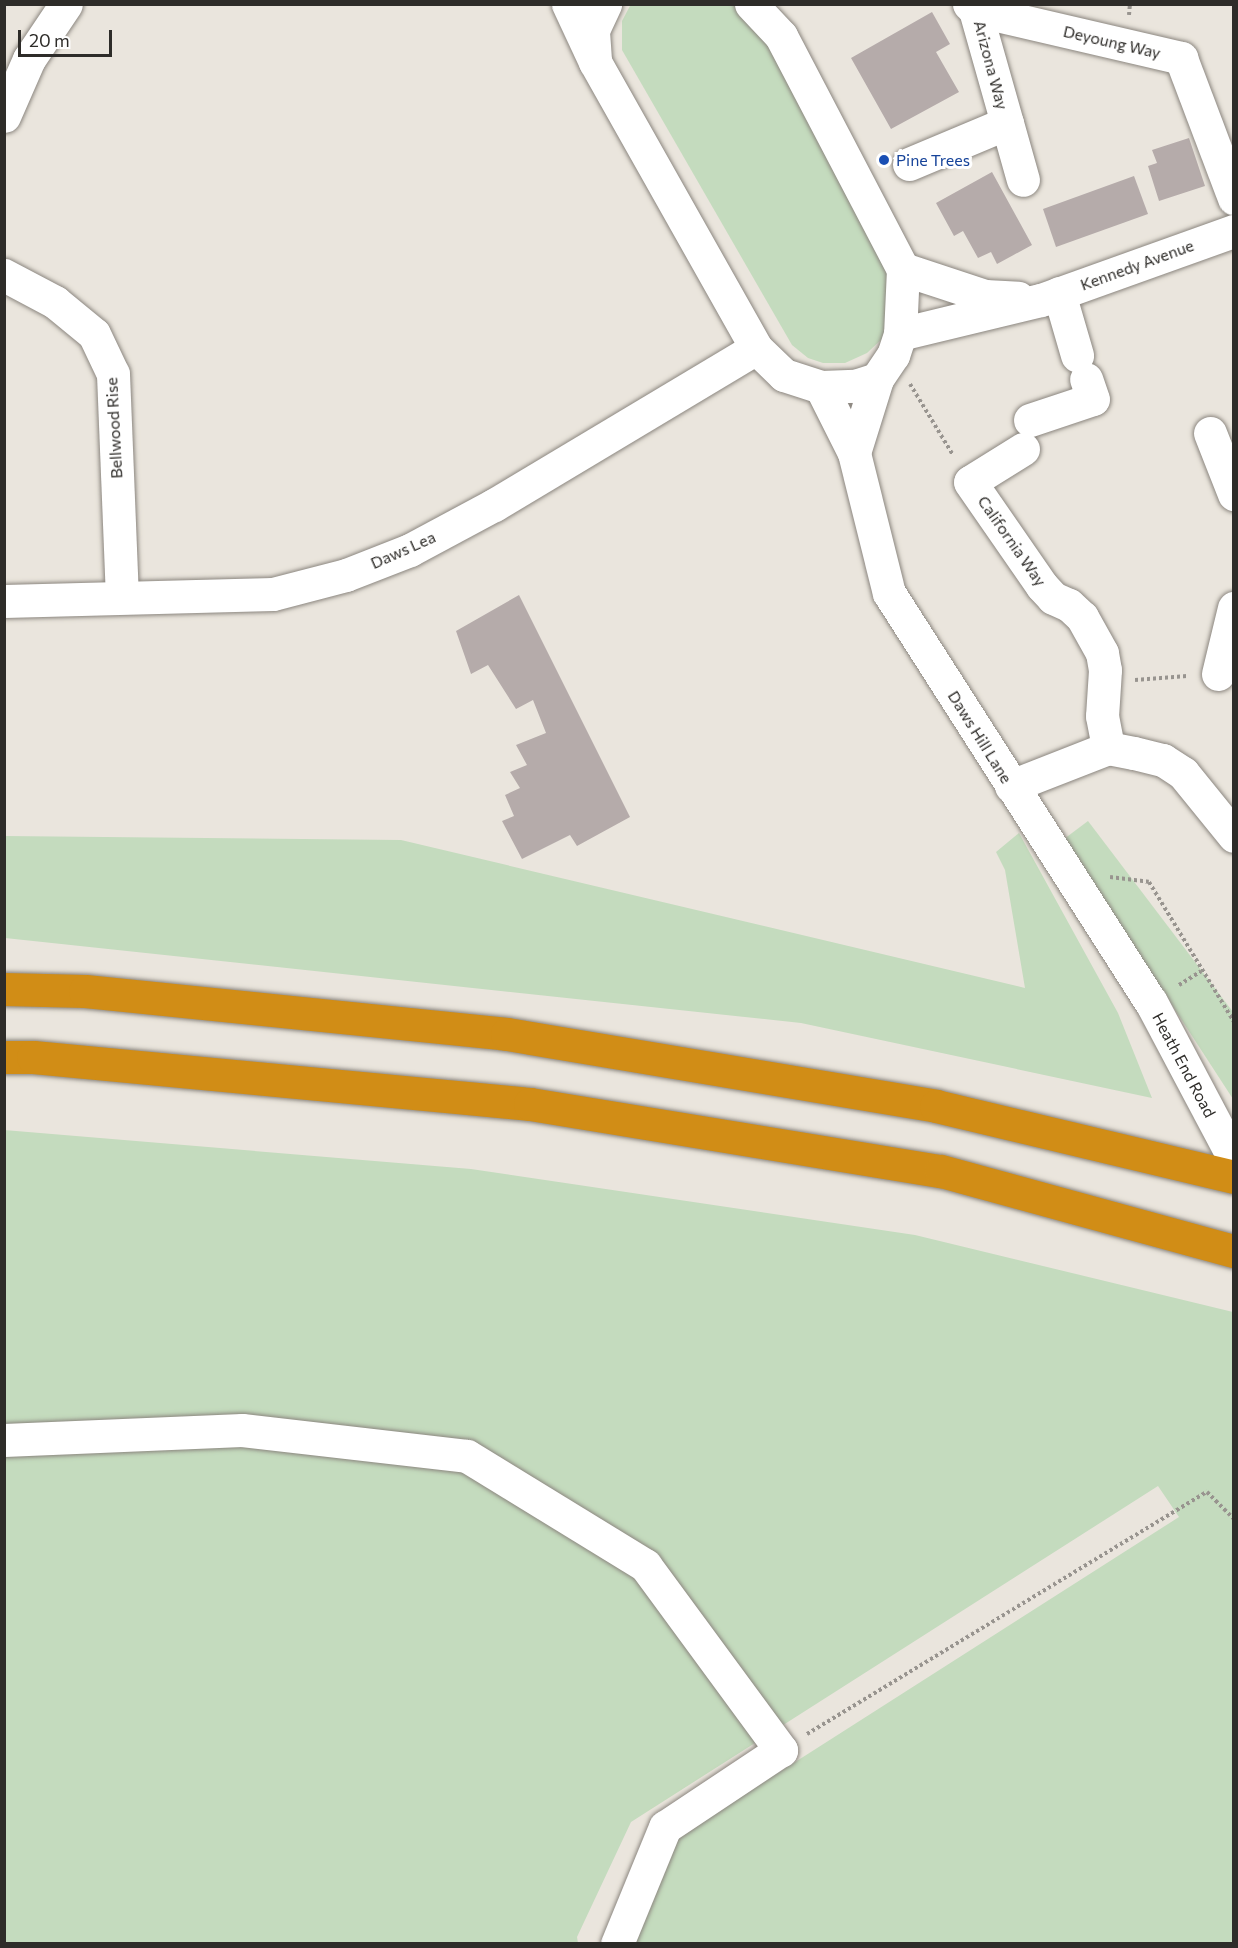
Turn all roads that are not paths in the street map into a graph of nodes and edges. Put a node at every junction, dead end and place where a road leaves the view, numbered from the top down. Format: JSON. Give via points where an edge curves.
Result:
{"nodes":[{"id":1,"x":66,"y":4,"type":"edge"},
{"id":2,"x":568,"y":4,"type":"edge"},
{"id":3,"x":606,"y":4,"type":"edge"},
{"id":4,"x":751,"y":4,"type":"edge"},
{"id":5,"x":972,"y":7,"type":"edge"},
{"id":6,"x":595,"y":62,"type":"junction"},
{"id":7,"x":4,"y":116,"type":"edge"},
{"id":8,"x":1006,"y":123,"type":"junction"},
{"id":9,"x":909,"y":164,"type":"dead end"},
{"id":10,"x":1023,"y":180,"type":"dead end"},
{"id":11,"x":1233,"y":198,"type":"edge"},
{"id":12,"x":1233,"y":231,"type":"edge"},
{"id":13,"x":903,"y":269,"type":"junction"},
{"id":14,"x":4,"y":275,"type":"edge"},
{"id":15,"x":1050,"y":297,"type":"junction"},
{"id":16,"x":756,"y":348,"type":"junction"},
{"id":17,"x":890,"y":356,"type":"junction"},
{"id":18,"x":821,"y":387,"type":"junction"},
{"id":19,"x":1210,"y":433,"type":"dead end"},
{"id":20,"x":854,"y":453,"type":"junction"},
{"id":21,"x":1233,"y":494,"type":"edge"},
{"id":22,"x":122,"y":597,"type":"junction"},
{"id":23,"x":4,"y":602,"type":"edge"},
{"id":24,"x":1233,"y":608,"type":"edge"},
{"id":25,"x":1218,"y":674,"type":"road end"},
{"id":26,"x":1108,"y":748,"type":"junction"},
{"id":27,"x":1011,"y":786,"type":"junction"},
{"id":28,"x":1233,"y":836,"type":"edge"},
{"id":29,"x":4,"y":989,"type":"edge"},
{"id":30,"x":1151,"y":1002,"type":"joint"},
{"id":31,"x":4,"y":1057,"type":"edge"},
{"id":32,"x":1233,"y":1159,"type":"edge"},
{"id":33,"x":1233,"y":1177,"type":"edge"},
{"id":34,"x":1233,"y":1251,"type":"edge"},
{"id":35,"x":4,"y":1440,"type":"edge"},
{"id":36,"x":617,"y":1944,"type":"edge"}],
"edges":[{"from":1,"to":7,"type":"street","via":[[29,59]]},
{"from":2,"to":6,"type":"street"},
{"from":3,"to":6,"type":"street","via":[[593,30]]},
{"from":4,"to":13,"type":"street","via":[[781,36]]},
{"from":5,"to":8,"type":"street","name":"Arizona Way"},
{"from":5,"to":11,"type":"street","name":"Deyoung Way","via":[[1181,58]]},
{"from":6,"to":16,"type":"street","name":"Kennedy Avenue"},
{"from":8,"to":9,"type":"street","name":"Arizona Way"},
{"from":8,"to":10,"type":"street"},
{"from":12,"to":15,"type":"street","name":"Kennedy Avenue"},
{"from":13,"to":15,"type":"street","name":"Kennedy Avenue","via":[[985,296]]},
{"from":13,"to":17,"type":"street"},
{"from":14,"to":22,"type":"street","name":"Bellwood Rise","via":[[55,302],[94,334],[113,374]]},
{"from":15,"to":17,"type":"street","name":"Kennedy Avenue"},
{"from":15,"to":26,"type":"street","name":"California Way","via":[[1093,399],[1026,434],[970,482],[1042,586],[1082,617],[1102,653],[1102,716]]},
{"from":16,"to":18,"type":"street","name":"Kennedy Avenue","via":[[784,375]]},
{"from":16,"to":22,"type":"street","name":"Daws Lea","via":[[504,499],[399,554],[346,575],[273,594]]},
{"from":17,"to":18,"type":"street","name":"Kennedy Avenue","via":[[855,386]]},
{"from":17,"to":20,"type":"street"},
{"from":18,"to":20,"type":"street","name":"Daws Hill Lane"},
{"from":19,"to":21,"type":"street"},
{"from":20,"to":27,"type":"street","name":"Daws Hill Lane","via":[[889,593]]},
{"from":22,"to":23,"type":"street","name":"Daws Lea"},
{"from":24,"to":25,"type":"street"},
{"from":26,"to":27,"type":"street"},
{"from":26,"to":28,"type":"street","via":[[1163,760],[1183,773]]},
{"from":27,"to":30,"type":"street","name":"Daws Hill Lane"},
{"from":29,"to":33,"type":"highway","via":[[85,991],[507,1034],[936,1106]]},
{"from":30,"to":32,"type":"street","name":"Heath End Road"},
{"from":31,"to":34,"type":"highway","via":[[530,1104],[941,1171]]},
{"from":35,"to":36,"type":"street","via":[[242,1430],[467,1456],[645,1565],[781,1750],[665,1827]]}]}
